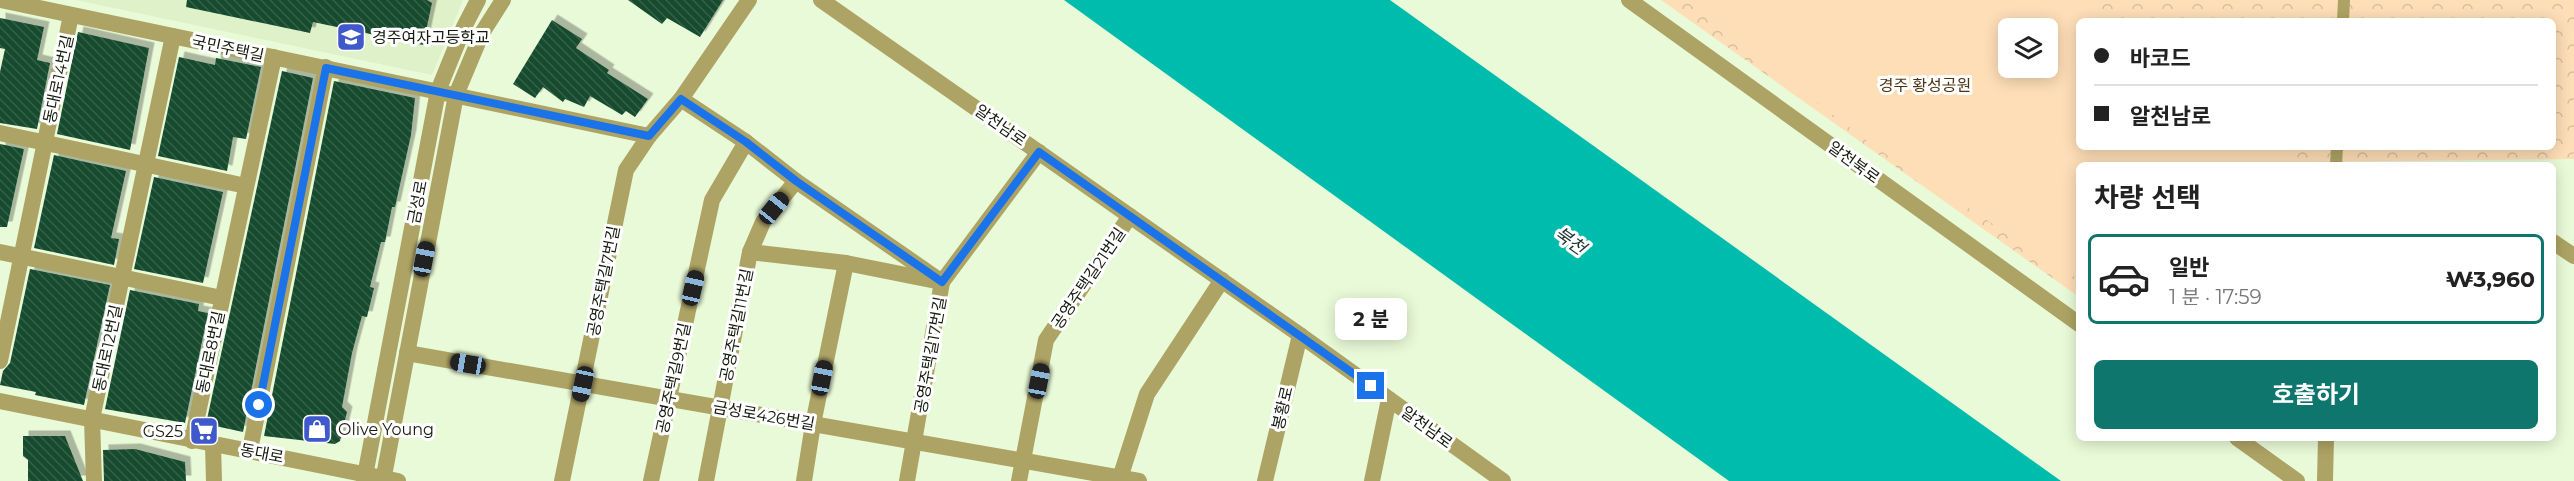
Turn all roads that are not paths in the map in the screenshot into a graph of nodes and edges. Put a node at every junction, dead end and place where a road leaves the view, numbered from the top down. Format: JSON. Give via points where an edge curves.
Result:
{"nodes":[{"id":1,"x":1,"y":0,"type":"edge"},
{"id":2,"x":478,"y":0,"type":"edge"},
{"id":3,"x":503,"y":0,"type":"edge"},
{"id":4,"x":749,"y":0,"type":"edge"},
{"id":5,"x":821,"y":0,"type":"edge"},
{"id":6,"x":1629,"y":0,"type":"edge"},
{"id":7,"x":2344,"y":0,"type":"edge"},
{"id":8,"x":71,"y":15,"type":"junction"},
{"id":9,"x":2343,"y":18,"type":"edge"},
{"id":10,"x":173,"y":36,"type":"junction"},
{"id":11,"x":274,"y":57,"type":"junction"},
{"id":12,"x":326,"y":68,"type":"junction"},
{"id":13,"x":438,"y":92,"type":"junction"},
{"id":14,"x":456,"y":95,"type":"junction"},
{"id":15,"x":681,"y":99,"type":"junction"},
{"id":16,"x":0,"y":133,"type":"edge"},
{"id":17,"x":649,"y":136,"type":"junction"},
{"id":18,"x":746,"y":142,"type":"junction"},
{"id":19,"x":45,"y":143,"type":"junction"},
{"id":20,"x":1039,"y":152,"type":"junction"},
{"id":21,"x":146,"y":165,"type":"junction"},
{"id":22,"x":796,"y":181,"type":"junction"},
{"id":23,"x":246,"y":186,"type":"junction"},
{"id":24,"x":1130,"y":216,"type":"junction"},
{"id":25,"x":2556,"y":244,"type":"edge"},
{"id":26,"x":0,"y":252,"type":"edge"},
{"id":27,"x":750,"y":252,"type":"junction"},
{"id":28,"x":2574,"y":256,"type":"edge"},
{"id":29,"x":21,"y":257,"type":"junction"},
{"id":30,"x":846,"y":263,"type":"junction"},
{"id":31,"x":122,"y":278,"type":"junction"},
{"id":32,"x":1222,"y":280,"type":"junction"},
{"id":33,"x":942,"y":282,"type":"junction"},
{"id":34,"x":222,"y":298,"type":"junction"},
{"id":35,"x":2076,"y":322,"type":"edge"},
{"id":36,"x":1300,"y":335,"type":"junction"},
{"id":37,"x":407,"y":353,"type":"junction"},
{"id":38,"x":0,"y":361,"type":"edge"},
{"id":39,"x":583,"y":384,"type":"junction"},
{"id":40,"x":668,"y":399,"type":"junction"},
{"id":41,"x":1389,"y":399,"type":"junction"},
{"id":42,"x":0,"y":401,"type":"edge"},
{"id":43,"x":719,"y":408,"type":"junction"},
{"id":44,"x":92,"y":419,"type":"junction"},
{"id":45,"x":813,"y":424,"type":"junction"},
{"id":46,"x":192,"y":441,"type":"junction"},
{"id":47,"x":2241,"y":441,"type":"edge"},
{"id":48,"x":2326,"y":441,"type":"edge"},
{"id":49,"x":915,"y":442,"type":"junction"},
{"id":50,"x":213,"y":444,"type":"junction"},
{"id":51,"x":250,"y":450,"type":"junction"},
{"id":52,"x":1023,"y":461,"type":"junction"},
{"id":53,"x":1080,"y":476,"type":"edge"},
{"id":54,"x":364,"y":478,"type":"edge"},
{"id":55,"x":1120,"y":478,"type":"junction"},
{"id":56,"x":388,"y":480,"type":"edge"},
{"id":57,"x":94,"y":481,"type":"edge"},
{"id":58,"x":214,"y":481,"type":"edge"},
{"id":59,"x":562,"y":481,"type":"edge"},
{"id":60,"x":651,"y":481,"type":"edge"},
{"id":61,"x":706,"y":481,"type":"edge"},
{"id":62,"x":804,"y":481,"type":"edge"},
{"id":63,"x":907,"y":481,"type":"edge"},
{"id":64,"x":1019,"y":481,"type":"edge"},
{"id":65,"x":1138,"y":481,"type":"edge"},
{"id":66,"x":1265,"y":481,"type":"edge"},
{"id":67,"x":1372,"y":481,"type":"edge"},
{"id":68,"x":1503,"y":481,"type":"edge"},
{"id":69,"x":2297,"y":481,"type":"edge"},
{"id":70,"x":2325,"y":481,"type":"edge"}],
"edges":[{"from":1,"to":8,"type":"street","name":"국민주택길"},
{"from":2,"to":13,"type":"street","name":"금성로"},
{"from":3,"to":14,"type":"street","name":"금성로","via":[[482,33]]},
{"from":4,"to":15,"type":"street","name":"공영주택길7번길"},
{"from":5,"to":20,"type":"street","name":"알천남로"},
{"from":6,"to":35,"type":"street","name":"알천북로"},
{"from":7,"to":9,"type":"street"},
{"from":8,"to":10,"type":"street","name":"국민주택길"},
{"from":8,"to":19,"type":"street","name":"동대로14번길"},
{"from":10,"to":11,"type":"street","name":"국민주택길"},
{"from":10,"to":21,"type":"street","name":"동대로12번길"},
{"from":11,"to":12,"type":"street","name":"국민주택길"},
{"from":11,"to":23,"type":"street","name":"동대로8번길"},
{"from":12,"to":13,"type":"street","name":"국민주택길"},
{"from":12,"to":51,"type":"street"},
{"from":13,"to":14,"type":"street","name":"국민주택길"},
{"from":13,"to":54,"type":"street","name":"금성로"},
{"from":14,"to":17,"type":"street"},
{"from":14,"to":37,"type":"street","name":"금성로"},
{"from":15,"to":17,"type":"street","name":"공영주택길7번길"},
{"from":15,"to":18,"type":"street"},
{"from":16,"to":19,"type":"street","name":"동대로14번길"},
{"from":17,"to":39,"type":"street","name":"공영주택길7번길","via":[[626,170]]},
{"from":18,"to":22,"type":"street"},
{"from":18,"to":40,"type":"street","name":"공영주택길9번길","via":[[712,200]]},
{"from":19,"to":21,"type":"street"},
{"from":19,"to":29,"type":"street","name":"동대로14번길"},
{"from":20,"to":24,"type":"street","name":"알천남로"},
{"from":20,"to":33,"type":"street","name":"공영주택길17번길"},
{"from":21,"to":23,"type":"street"},
{"from":21,"to":31,"type":"street","name":"동대로12번길"},
{"from":22,"to":27,"type":"street","name":"공영주택길11번길","via":[[763,222]]},
{"from":22,"to":33,"type":"street"},
{"from":23,"to":34,"type":"street","name":"동대로8번길"},
{"from":24,"to":32,"type":"street","name":"알천남로"},
{"from":24,"to":52,"type":"street","name":"공영주택길21번길","via":[[1046,340]]},
{"from":25,"to":28,"type":"street"},
{"from":26,"to":29,"type":"street"},
{"from":27,"to":30,"type":"street"},
{"from":27,"to":43,"type":"street","name":"공영주택길11번길"},
{"from":29,"to":31,"type":"street"},
{"from":29,"to":38,"type":"street","name":"동대로14번길"},
{"from":30,"to":33,"type":"street"},
{"from":30,"to":45,"type":"street"},
{"from":31,"to":34,"type":"street","name":"동대로8번길"},
{"from":31,"to":44,"type":"street","name":"동대로12번길"},
{"from":32,"to":36,"type":"street","name":"알천남로"},
{"from":32,"to":55,"type":"street","via":[[1147,394]]},
{"from":33,"to":49,"type":"street","name":"공영주택길17번길"},
{"from":34,"to":46,"type":"street","name":"동대로8번길"},
{"from":36,"to":41,"type":"street","name":"알천남로"},
{"from":36,"to":66,"type":"street","name":"봉황로"},
{"from":37,"to":39,"type":"street","name":"금성로426번길"},
{"from":37,"to":56,"type":"street","name":"금성로"},
{"from":39,"to":40,"type":"street","name":"금성로426번길"},
{"from":39,"to":59,"type":"street","name":"공영주택길7번길"},
{"from":40,"to":43,"type":"street","name":"금성로426번길"},
{"from":40,"to":60,"type":"street","name":"공영주택길9번길"},
{"from":41,"to":67,"type":"street"},
{"from":41,"to":68,"type":"street","name":"알천남로"},
{"from":42,"to":44,"type":"street","name":"동대로"},
{"from":43,"to":45,"type":"street","name":"금성로426번길"},
{"from":43,"to":61,"type":"street","name":"공영주택길11번길"},
{"from":44,"to":46,"type":"street","name":"동대로"},
{"from":44,"to":57,"type":"street","name":"동대로12번길"},
{"from":45,"to":49,"type":"street","name":"금성로426번길"},
{"from":45,"to":62,"type":"street"},
{"from":46,"to":50,"type":"street","name":"동대로"},
{"from":47,"to":69,"type":"street"},
{"from":48,"to":70,"type":"street"},
{"from":49,"to":52,"type":"street","name":"금성로426번길"},
{"from":49,"to":63,"type":"street","name":"공영주택길17번길"},
{"from":50,"to":51,"type":"street","name":"동대로"},
{"from":50,"to":58,"type":"street"},
{"from":51,"to":54,"type":"street","name":"동대로"},
{"from":52,"to":53,"type":"street","name":"금성로426번길"},
{"from":52,"to":64,"type":"street","name":"공영주택길21번길"},
{"from":53,"to":55,"type":"street","name":"금성로426번길"},
{"from":54,"to":56,"type":"street","name":"동대로"},
{"from":55,"to":65,"type":"street","name":"금성로426번길"}]}
